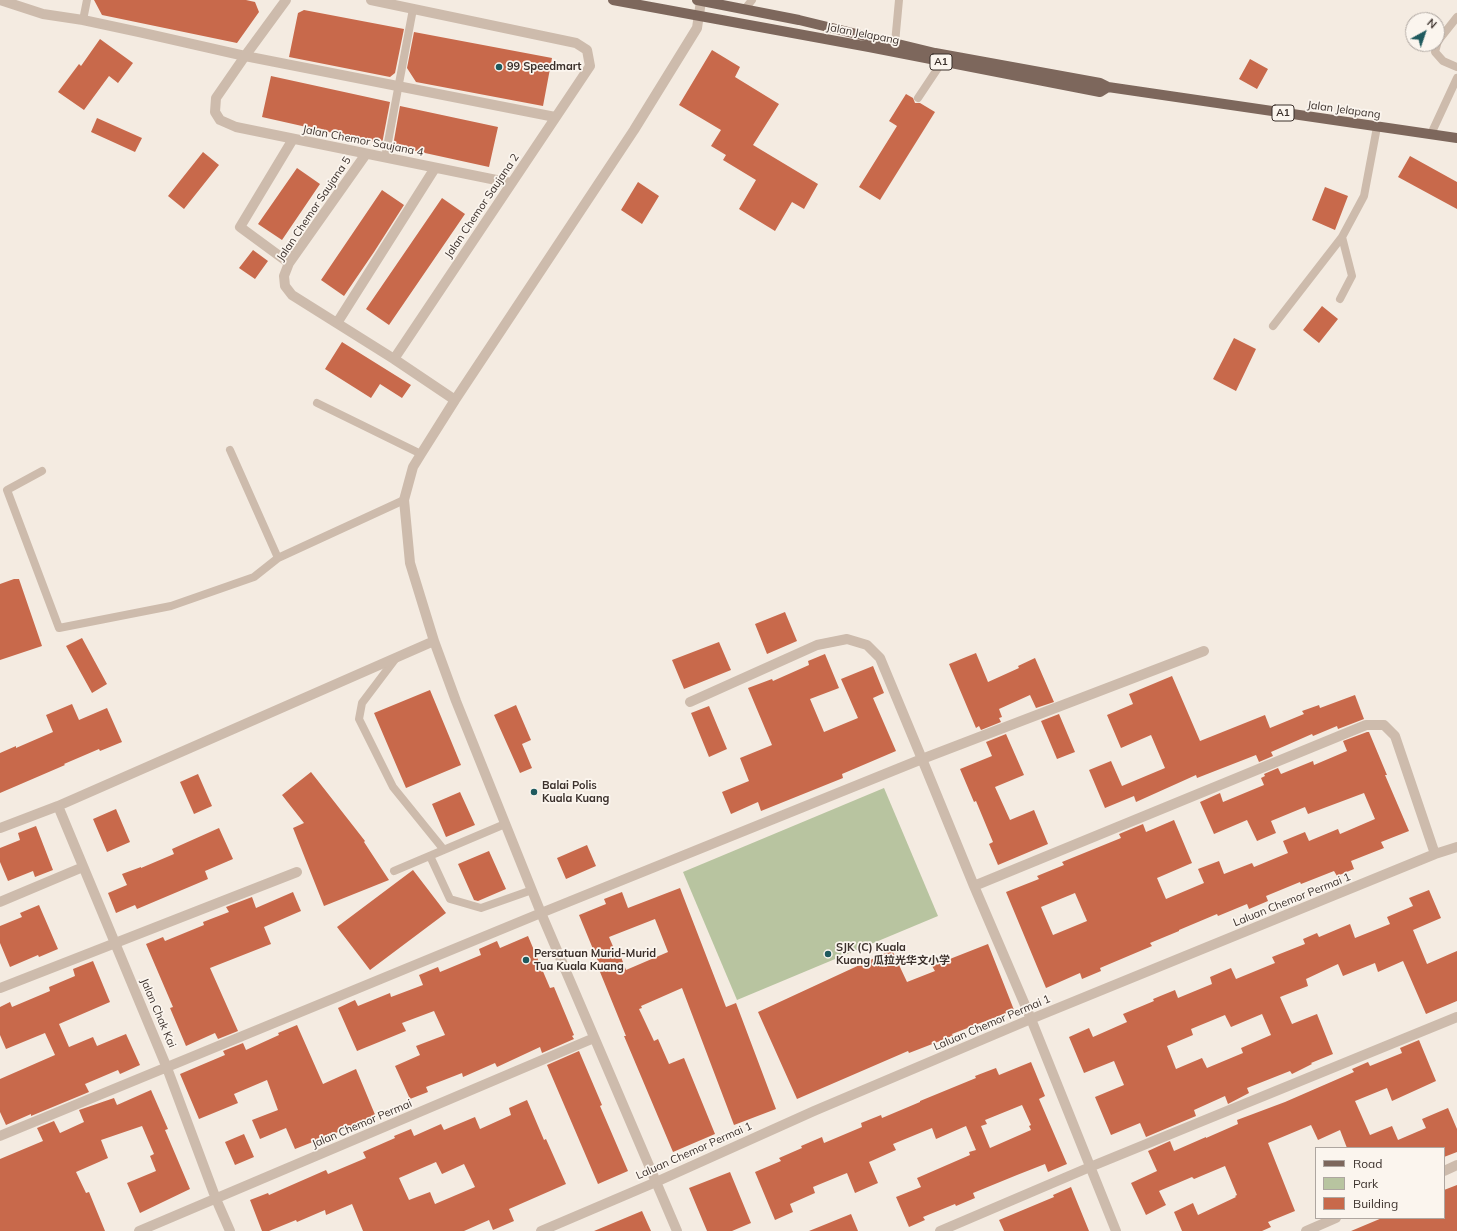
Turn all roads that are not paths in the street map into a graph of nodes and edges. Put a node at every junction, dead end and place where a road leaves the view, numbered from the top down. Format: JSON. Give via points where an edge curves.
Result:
{"nodes":[{"id":1,"x":0,"y":0,"type":"edge"},
{"id":2,"x":87,"y":0,"type":"edge"},
{"id":3,"x":286,"y":0,"type":"edge"},
{"id":4,"x":371,"y":0,"type":"edge"},
{"id":5,"x":613,"y":0,"type":"edge"},
{"id":6,"x":699,"y":0,"type":"edge"},
{"id":7,"x":752,"y":0,"type":"edge"},
{"id":8,"x":899,"y":0,"type":"edge"},
{"id":9,"x":413,"y":9,"type":"junction"},
{"id":10,"x":745,"y":10,"type":"junction"},
{"id":11,"x":699,"y":16,"type":"junction"},
{"id":12,"x":1457,"y":17,"type":"edge"},
{"id":13,"x":83,"y":20,"type":"junction"},
{"id":14,"x":895,"y":43,"type":"junction"},
{"id":15,"x":245,"y":56,"type":"junction"},
{"id":16,"x":942,"y":62,"type":"junction"},
{"id":17,"x":1457,"y":67,"type":"edge"},
{"id":18,"x":1457,"y":78,"type":"edge"},
{"id":19,"x":399,"y":86,"type":"junction"},
{"id":20,"x":1108,"y":88,"type":"junction"},
{"id":21,"x":918,"y":98,"type":"dead end"},
{"id":22,"x":555,"y":118,"type":"junction"},
{"id":23,"x":1377,"y":127,"type":"junction"},
{"id":24,"x":1431,"y":134,"type":"junction"},
{"id":25,"x":1457,"y":138,"type":"edge"},
{"id":26,"x":293,"y":139,"type":"junction"},
{"id":27,"x":366,"y":154,"type":"junction"},
{"id":28,"x":385,"y":158,"type":"junction"},
{"id":29,"x":435,"y":168,"type":"junction"},
{"id":30,"x":512,"y":183,"type":"junction"},
{"id":31,"x":1342,"y":237,"type":"junction"},
{"id":32,"x":289,"y":263,"type":"junction"},
{"id":33,"x":1340,"y":299,"type":"dead end"},
{"id":34,"x":337,"y":323,"type":"junction"},
{"id":35,"x":1273,"y":326,"type":"dead end"},
{"id":36,"x":394,"y":359,"type":"junction"},
{"id":37,"x":455,"y":400,"type":"junction"},
{"id":38,"x":317,"y":403,"type":"dead end"},
{"id":39,"x":230,"y":450,"type":"dead end"},
{"id":40,"x":421,"y":454,"type":"junction"},
{"id":41,"x":42,"y":471,"type":"dead end"},
{"id":42,"x":404,"y":500,"type":"junction"},
{"id":43,"x":278,"y":558,"type":"junction"},
{"id":44,"x":434,"y":641,"type":"junction"},
{"id":45,"x":1204,"y":651,"type":"dead end"},
{"id":46,"x":396,"y":658,"type":"junction"},
{"id":47,"x":690,"y":702,"type":"dead end"},
{"id":48,"x":922,"y":759,"type":"junction"},
{"id":49,"x":58,"y":806,"type":"junction"},
{"id":50,"x":505,"y":824,"type":"junction"},
{"id":51,"x":0,"y":828,"type":"edge"},
{"id":52,"x":1457,"y":847,"type":"edge"},
{"id":53,"x":444,"y":850,"type":"junction"},
{"id":54,"x":1435,"y":854,"type":"junction"},
{"id":55,"x":430,"y":856,"type":"junction"},
{"id":56,"x":83,"y":867,"type":"junction"},
{"id":57,"x":394,"y":871,"type":"dead end"},
{"id":58,"x":297,"y":872,"type":"dead end"},
{"id":59,"x":974,"y":886,"type":"junction"},
{"id":60,"x":532,"y":890,"type":"junction"},
{"id":61,"x":0,"y":902,"type":"edge"},
{"id":62,"x":542,"y":913,"type":"junction"},
{"id":63,"x":115,"y":943,"type":"junction"},
{"id":64,"x":0,"y":988,"type":"edge"},
{"id":65,"x":1457,"y":1017,"type":"edge"},
{"id":66,"x":1031,"y":1019,"type":"junction"},
{"id":67,"x":594,"y":1038,"type":"junction"},
{"id":68,"x":167,"y":1068,"type":"junction"},
{"id":69,"x":0,"y":1136,"type":"edge"},
{"id":70,"x":1457,"y":1165,"type":"edge"},
{"id":71,"x":1090,"y":1168,"type":"junction"},
{"id":72,"x":1445,"y":1171,"type":"edge"},
{"id":73,"x":656,"y":1182,"type":"junction"},
{"id":74,"x":216,"y":1199,"type":"junction"},
{"id":75,"x":1334,"y":1219,"type":"edge"},
{"id":76,"x":140,"y":1231,"type":"edge"},
{"id":77,"x":230,"y":1231,"type":"edge"},
{"id":78,"x":541,"y":1231,"type":"edge"},
{"id":79,"x":677,"y":1231,"type":"edge"},
{"id":80,"x":940,"y":1231,"type":"edge"},
{"id":81,"x":1116,"y":1231,"type":"edge"},
{"id":82,"x":1306,"y":1231,"type":"edge"}],
"edges":[{"from":1,"to":13,"type":"street","via":[[43,14]]},
{"from":2,"to":13,"type":"lane"},
{"from":3,"to":15,"type":"street"},
{"from":4,"to":9,"type":"street"},
{"from":5,"to":11,"type":"main road","name":"Jalan Jelapang","number":"A1"},
{"from":6,"to":10,"type":"main road","name":"Jalan Jelapang","number":"A1"},
{"from":6,"to":11,"type":"street"},
{"from":7,"to":10,"type":"lane"},
{"from":8,"to":14,"type":"lane"},
{"from":9,"to":19,"type":"lane"},
{"from":9,"to":22,"type":"street","name":"Jalan Chemor Saujana 2","via":[[576,43],[587,50],[590,66]]},
{"from":10,"to":14,"type":"main road","name":"Jalan Jelapang","number":"A1"},
{"from":11,"to":16,"type":"main road","name":"Jalan Jelapang","number":"A1"},
{"from":11,"to":37,"type":"street","via":[[697,28],[634,130]]},
{"from":12,"to":17,"type":"lane","via":[[1438,41],[1435,52],[1443,60]]},
{"from":13,"to":15,"type":"street"},
{"from":14,"to":20,"type":"main road","name":"Jalan Jelapang","number":"A1","via":[[935,53],[1100,83]]},
{"from":15,"to":19,"type":"street"},
{"from":15,"to":26,"type":"street","name":"Jalan Chemor Saujana 4","via":[[216,98],[215,112],[220,120],[236,127]]},
{"from":16,"to":20,"type":"main road","name":"Jalan Jelapang","number":"A1","via":[[1100,92]]},
{"from":16,"to":21,"type":"lane"},
{"from":18,"to":24,"type":"lane"},
{"from":19,"to":22,"type":"street"},
{"from":19,"to":28,"type":"lane"},
{"from":20,"to":23,"type":"main road","name":"Jalan Jelapang","number":"A1"},
{"from":22,"to":30,"type":"street","name":"Jalan Chemor Saujana 2"},
{"from":23,"to":24,"type":"main road","name":"Jalan Jelapang","number":"A1"},
{"from":23,"to":31,"type":"lane","via":[[1364,196]]},
{"from":24,"to":25,"type":"main road","name":"Jalan Jelapang","number":"A1"},
{"from":26,"to":27,"type":"street","name":"Jalan Chemor Saujana 4"},
{"from":26,"to":32,"type":"street","via":[[240,227]]},
{"from":27,"to":28,"type":"street","name":"Jalan Chemor Saujana 4"},
{"from":27,"to":32,"type":"street","name":"Jalan Chemor Saujana 5"},
{"from":28,"to":29,"type":"street","name":"Jalan Chemor Saujana 4"},
{"from":29,"to":30,"type":"street","name":"Jalan Chemor Saujana 4"},
{"from":29,"to":34,"type":"street"},
{"from":30,"to":36,"type":"street","name":"Jalan Chemor Saujana 2"},
{"from":31,"to":33,"type":"lane","via":[[1352,276]]},
{"from":31,"to":35,"type":"lane"},
{"from":32,"to":34,"type":"street","name":"Jalan Chemor Saujana 5","via":[[284,276],[285,286],[292,295]]},
{"from":34,"to":36,"type":"street","name":"Jalan Chemor Saujana 5"},
{"from":36,"to":37,"type":"street","name":"Jalan Chemor Saujana 5"},
{"from":37,"to":40,"type":"street"},
{"from":38,"to":40,"type":"lane"},
{"from":39,"to":43,"type":"lane"},
{"from":40,"to":42,"type":"street","via":[[413,467]]},
{"from":41,"to":43,"type":"lane","via":[[7,490],[59,628],[171,606],[254,576]]},
{"from":42,"to":43,"type":"lane"},
{"from":42,"to":44,"type":"street","via":[[410,563]]},
{"from":44,"to":46,"type":"street"},
{"from":44,"to":50,"type":"street"},
{"from":45,"to":48,"type":"street"},
{"from":46,"to":49,"type":"street"},
{"from":46,"to":53,"type":"lane","via":[[362,703],[360,719],[394,787]]},
{"from":47,"to":48,"type":"street","via":[[817,645],[848,639],[867,645],[880,658]]},
{"from":48,"to":59,"type":"street"},
{"from":48,"to":62,"type":"street"},
{"from":49,"to":51,"type":"street"},
{"from":49,"to":56,"type":"street","name":"Jalan Chak Kai"},
{"from":50,"to":53,"type":"lane"},
{"from":50,"to":60,"type":"street"},
{"from":52,"to":54,"type":"street","name":"Laluan Chemor Permai 1"},
{"from":53,"to":55,"type":"lane"},
{"from":54,"to":59,"type":"street","via":[[1395,736],[1384,725],[1366,725]]},
{"from":54,"to":66,"type":"street","name":"Laluan Chemor Permai 1"},
{"from":55,"to":57,"type":"lane"},
{"from":55,"to":60,"type":"lane","via":[[450,900],[481,908]]},
{"from":56,"to":61,"type":"street"},
{"from":56,"to":63,"type":"street","name":"Jalan Chak Kai"},
{"from":58,"to":63,"type":"street"},
{"from":59,"to":66,"type":"street"},
{"from":60,"to":62,"type":"street"},
{"from":62,"to":67,"type":"street"},
{"from":62,"to":68,"type":"street"},
{"from":63,"to":64,"type":"street"},
{"from":63,"to":68,"type":"street","name":"Jalan Chak Kai"},
{"from":65,"to":71,"type":"street"},
{"from":66,"to":71,"type":"street"},
{"from":66,"to":73,"type":"street","name":"Laluan Chemor Permai 1","via":[[814,1111]]},
{"from":67,"to":73,"type":"street"},
{"from":67,"to":74,"type":"street","name":"Jalan Chemor Permai"},
{"from":68,"to":69,"type":"street"},
{"from":68,"to":74,"type":"street","name":"Jalan Chak Kai"},
{"from":70,"to":72,"type":"street"},
{"from":71,"to":80,"type":"street"},
{"from":71,"to":81,"type":"street"},
{"from":73,"to":78,"type":"street","name":"Laluan Chemor Permai 1"},
{"from":73,"to":79,"type":"street"},
{"from":74,"to":76,"type":"street","name":"Jalan Chemor Permai"},
{"from":74,"to":77,"type":"street","name":"Jalan Chak Kai"},
{"from":75,"to":82,"type":"street"}]}
